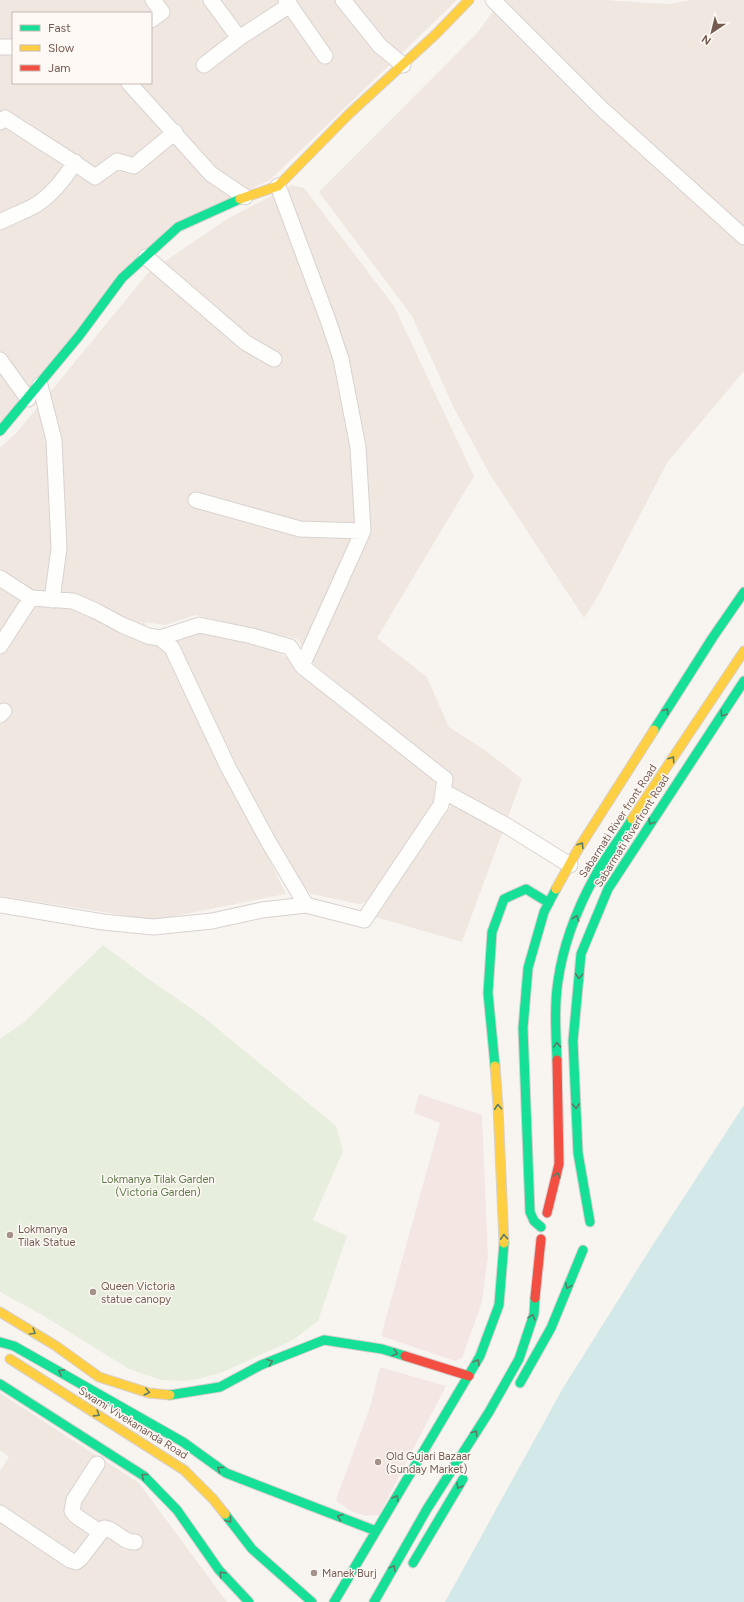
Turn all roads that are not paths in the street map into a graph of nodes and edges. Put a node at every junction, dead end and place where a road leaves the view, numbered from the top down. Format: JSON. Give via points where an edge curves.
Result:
{"nodes":[{"id":1,"x":153,"y":0,"type":"edge"},
{"id":2,"x":211,"y":0,"type":"edge"},
{"id":3,"x":343,"y":0,"type":"edge"},
{"id":4,"x":469,"y":0,"type":"edge"},
{"id":5,"x":493,"y":0,"type":"edge"},
{"id":6,"x":288,"y":3,"type":"edge"},
{"id":7,"x":152,"y":19,"type":"edge"},
{"id":8,"x":239,"y":38,"type":"junction"},
{"id":9,"x":0,"y":47,"type":"edge"},
{"id":10,"x":12,"y":47,"type":"edge"},
{"id":11,"x":325,"y":56,"type":"dead end"},
{"id":12,"x":403,"y":64,"type":"junction"},
{"id":13,"x":204,"y":65,"type":"dead end"},
{"id":14,"x":130,"y":84,"type":"edge"},
{"id":15,"x":0,"y":122,"type":"edge"},
{"id":16,"x":175,"y":132,"type":"junction"},
{"id":17,"x":75,"y":162,"type":"junction"},
{"id":18,"x":278,"y":186,"type":"junction"},
{"id":19,"x":245,"y":197,"type":"junction"},
{"id":20,"x":0,"y":222,"type":"edge"},
{"id":21,"x":744,"y":237,"type":"edge"},
{"id":22,"x":146,"y":257,"type":"junction"},
{"id":23,"x":274,"y":359,"type":"dead end"},
{"id":24,"x":0,"y":360,"type":"edge"},
{"id":25,"x":40,"y":385,"type":"junction"},
{"id":26,"x":28,"y":400,"type":"junction"},
{"id":27,"x":0,"y":431,"type":"edge"},
{"id":28,"x":196,"y":500,"type":"dead end"},
{"id":29,"x":363,"y":531,"type":"junction"},
{"id":30,"x":0,"y":578,"type":"edge"},
{"id":31,"x":744,"y":592,"type":"edge"},
{"id":32,"x":31,"y":598,"type":"junction"},
{"id":33,"x":52,"y":600,"type":"junction"},
{"id":34,"x":160,"y":638,"type":"junction"},
{"id":35,"x":0,"y":646,"type":"edge"},
{"id":36,"x":744,"y":651,"type":"edge"},
{"id":37,"x":302,"y":666,"type":"junction"},
{"id":38,"x":744,"y":681,"type":"edge"},
{"id":39,"x":443,"y":791,"type":"junction"},
{"id":40,"x":570,"y":865,"type":"junction"},
{"id":41,"x":549,"y":903,"type":"junction"},
{"id":42,"x":0,"y":905,"type":"edge"},
{"id":43,"x":306,"y":905,"type":"junction"},
{"id":44,"x":558,"y":1206,"type":"dead end"},
{"id":45,"x":577,"y":1208,"type":"dead end"},
{"id":46,"x":548,"y":1213,"type":"junction"},
{"id":47,"x":541,"y":1227,"type":"junction"},
{"id":48,"x":541,"y":1238,"type":"junction"},
{"id":49,"x":548,"y":1249,"type":"dead end"},
{"id":50,"x":572,"y":1256,"type":"dead end"},
{"id":51,"x":0,"y":1312,"type":"edge"},
{"id":52,"x":0,"y":1342,"type":"edge"},
{"id":53,"x":0,"y":1352,"type":"edge"},
{"id":54,"x":469,"y":1376,"type":"junction"},
{"id":55,"x":0,"y":1384,"type":"edge"},
{"id":56,"x":516,"y":1390,"type":"dead end"},
{"id":57,"x":97,"y":1464,"type":"dead end"},
{"id":58,"x":467,"y":1472,"type":"dead end"},
{"id":59,"x":0,"y":1513,"type":"edge"},
{"id":60,"x":100,"y":1532,"type":"junction"},
{"id":61,"x":376,"y":1532,"type":"junction"},
{"id":62,"x":135,"y":1542,"type":"dead end"},
{"id":63,"x":410,"y":1568,"type":"dead end"},
{"id":64,"x":249,"y":1602,"type":"edge"},
{"id":65,"x":312,"y":1602,"type":"edge"},
{"id":66,"x":334,"y":1602,"type":"edge"},
{"id":67,"x":374,"y":1602,"type":"edge"}],
"edges":[{"from":1,"to":7,"type":"street","via":[[162,12]]},
{"from":2,"to":8,"type":"street"},
{"from":3,"to":12,"type":"street","via":[[380,46]]},
{"from":4,"to":12,"type":"main road"},
{"from":5,"to":21,"type":"street","via":[[601,108]]},
{"from":6,"to":8,"type":"street"},
{"from":6,"to":11,"type":"street"},
{"from":8,"to":13,"type":"street"},
{"from":9,"to":10,"type":"street"},
{"from":12,"to":18,"type":"main road"},
{"from":14,"to":16,"type":"street"},
{"from":15,"to":17,"type":"street","via":[[5,118]]},
{"from":16,"to":17,"type":"street","via":[[134,166],[117,161],[95,177]]},
{"from":16,"to":19,"type":"street","via":[[211,174]]},
{"from":17,"to":20,"type":"street","via":[[67,174],[35,206]]},
{"from":18,"to":19,"type":"main road"},
{"from":18,"to":29,"type":"street","via":[[341,359],[358,448]]},
{"from":19,"to":22,"type":"main road","via":[[178,227]]},
{"from":22,"to":23,"type":"street","via":[[246,343]]},
{"from":22,"to":25,"type":"main road","via":[[122,278]]},
{"from":24,"to":26,"type":"street"},
{"from":25,"to":26,"type":"main road"},
{"from":25,"to":33,"type":"street","via":[[54,440],[59,548]]},
{"from":26,"to":27,"type":"main road"},
{"from":28,"to":29,"type":"street","via":[[300,529]]},
{"from":29,"to":37,"type":"street"},
{"from":30,"to":32,"type":"street"},
{"from":40,"to":31,"type":"main road","one_way":true,"via":[[661,718]]},
{"from":32,"to":33,"type":"street"},
{"from":32,"to":35,"type":"street"},
{"from":33,"to":34,"type":"street","via":[[73,601],[122,625]]},
{"from":34,"to":37,"type":"street","via":[[199,625],[290,647]]},
{"from":34,"to":43,"type":"street","via":[[172,648],[228,767]]},
{"from":46,"to":36,"type":"main road","name":"Sabarmati River front Road","one_way":true,"via":[[559,1164],[556,1017],[558,981],[566,947],[594,877]]},
{"from":37,"to":39,"type":"street","via":[[445,779]]},
{"from":38,"to":45,"type":"main road","name":"Sabarmati Riverfront Road","one_way":true,"via":[[608,889],[581,954],[573,1041],[578,1152],[590,1226],[583,1211]]},
{"from":39,"to":40,"type":"street"},
{"from":39,"to":43,"type":"street","via":[[441,805],[364,920]]},
{"from":40,"to":41,"type":"main road"},
{"from":41,"to":47,"type":"main road","via":[[528,968],[523,1028],[530,1212],[534,1221]]},
{"from":54,"to":41,"type":"main road","one_way":true,"via":[[480,1356],[499,1305],[504,1246],[498,1106],[488,994],[492,932],[504,899],[526,889]]},
{"from":42,"to":43,"type":"street","via":[[103,922],[153,927],[212,921],[262,910]]},
{"from":44,"to":46,"type":"main road"},
{"from":46,"to":47,"type":"main road"},
{"from":47,"to":48,"type":"main road"},
{"from":48,"to":49,"type":"main road"},
{"from":67,"to":48,"type":"main road","one_way":true,"via":[[427,1509],[489,1412],[519,1359],[534,1314]]},
{"from":50,"to":56,"type":"main road","one_way":true,"via":[[585,1247],[551,1328]]},
{"from":51,"to":54,"type":"main road","one_way":true,"via":[[56,1346],[99,1377],[149,1393],[172,1395],[220,1387],[261,1365],[324,1340],[382,1349]]},
{"from":61,"to":52,"type":"main road","one_way":true,"via":[[226,1473],[151,1423],[14,1346]]},
{"from":53,"to":65,"type":"main road","name":"Swami Vivekananda Road","one_way":true,"via":[[184,1470],[213,1499],[252,1550]]},
{"from":61,"to":54,"type":"main road","one_way":true},
{"from":64,"to":55,"type":"main road","one_way":true,"via":[[219,1570],[177,1510],[144,1476]]},
{"from":57,"to":60,"type":"street","via":[[74,1500],[72,1511]]},
{"from":58,"to":63,"type":"main road","one_way":true},
{"from":59,"to":60,"type":"street","via":[[76,1562]]},
{"from":60,"to":62,"type":"street","via":[[104,1528],[108,1529],[126,1541]]},
{"from":61,"to":66,"type":"main road"}]}
